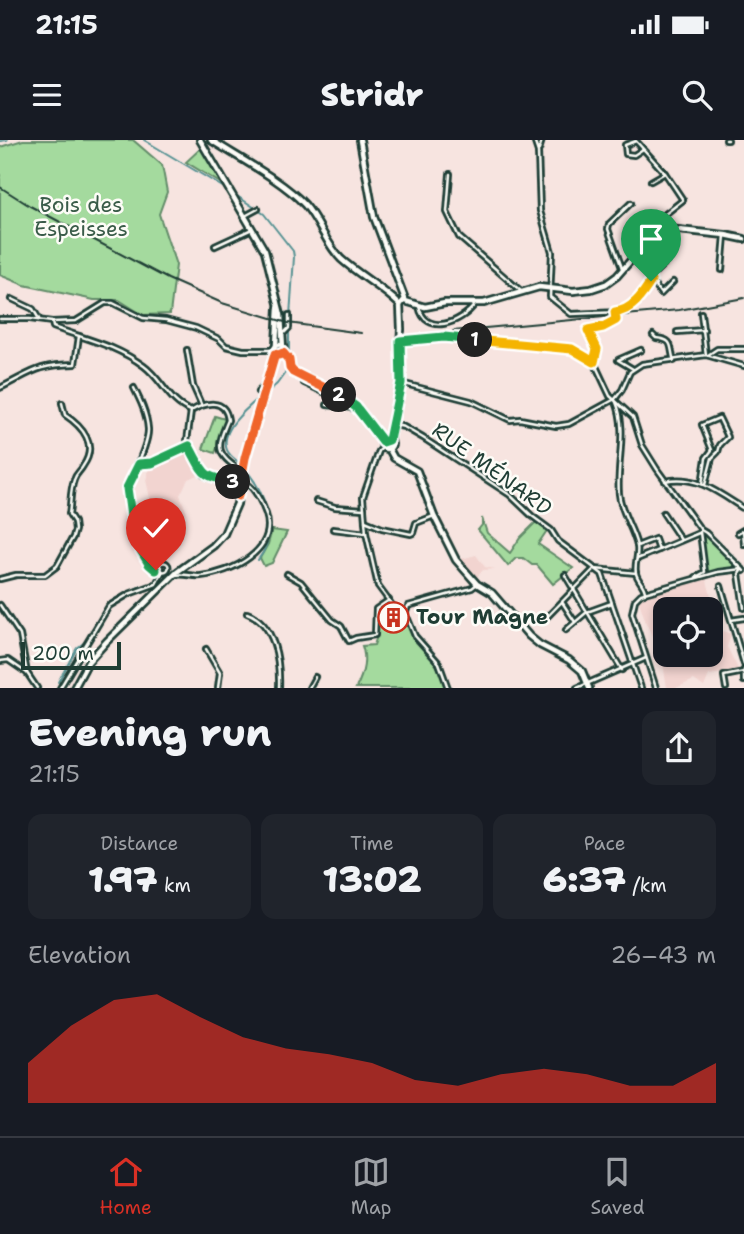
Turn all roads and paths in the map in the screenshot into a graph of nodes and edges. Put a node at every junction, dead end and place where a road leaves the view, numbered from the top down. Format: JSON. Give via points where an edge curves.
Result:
{"nodes":[{"id":1,"x":200,"y":140,"type":"edge"},
{"id":2,"x":211,"y":140,"type":"edge"},
{"id":3,"x":360,"y":140,"type":"edge"},
{"id":4,"x":534,"y":140,"type":"edge"},
{"id":5,"x":542,"y":140,"type":"edge"},
{"id":6,"x":643,"y":149,"type":"junction"},
{"id":7,"x":538,"y":152,"type":"junction"},
{"id":8,"x":450,"y":173,"type":"dead end"},
{"id":9,"x":665,"y":173,"type":"junction"},
{"id":10,"x":651,"y":181,"type":"dead end"},
{"id":11,"x":631,"y":203,"type":"dead end"},
{"id":12,"x":258,"y":209,"type":"dead end"},
{"id":13,"x":664,"y":215,"type":"junction"},
{"id":14,"x":244,"y":217,"type":"junction"},
{"id":15,"x":653,"y":217,"type":"dead end"},
{"id":16,"x":252,"y":229,"type":"junction"},
{"id":17,"x":669,"y":229,"type":"junction"},
{"id":18,"x":725,"y":234,"type":"junction"},
{"id":19,"x":744,"y":239,"type":"edge"},
{"id":20,"x":215,"y":246,"type":"dead end"},
{"id":21,"x":666,"y":262,"type":"dead end"},
{"id":22,"x":623,"y":269,"type":"junction"},
{"id":23,"x":722,"y":270,"type":"dead end"},
{"id":24,"x":651,"y":278,"type":"junction"},
{"id":25,"x":673,"y":282,"type":"dead end"},
{"id":26,"x":550,"y":288,"type":"junction"},
{"id":27,"x":522,"y":292,"type":"junction"},
{"id":28,"x":12,"y":299,"type":"dead end"},
{"id":29,"x":402,"y":303,"type":"junction"},
{"id":30,"x":475,"y":303,"type":"junction"},
{"id":31,"x":278,"y":304,"type":"junction"},
{"id":32,"x":419,"y":306,"type":"junction"},
{"id":33,"x":615,"y":313,"type":"junction"},
{"id":34,"x":701,"y":313,"type":"dead end"},
{"id":35,"x":289,"y":315,"type":"dead end"},
{"id":36,"x":0,"y":319,"type":"edge"},
{"id":37,"x":39,"y":319,"type":"junction"},
{"id":38,"x":52,"y":321,"type":"junction"},
{"id":39,"x":704,"y":330,"type":"junction"},
{"id":40,"x":677,"y":332,"type":"dead end"},
{"id":41,"x":281,"y":335,"type":"junction"},
{"id":42,"x":653,"y":335,"type":"dead end"},
{"id":43,"x":79,"y":336,"type":"junction"},
{"id":44,"x":400,"y":343,"type":"junction"},
{"id":45,"x":744,"y":349,"type":"edge"},
{"id":46,"x":187,"y":350,"type":"dead end"},
{"id":47,"x":275,"y":350,"type":"junction"},
{"id":48,"x":283,"y":350,"type":"junction"},
{"id":49,"x":641,"y":350,"type":"dead end"},
{"id":50,"x":707,"y":355,"type":"junction"},
{"id":51,"x":674,"y":361,"type":"junction"},
{"id":52,"x":594,"y":362,"type":"junction"},
{"id":53,"x":744,"y":366,"type":"edge"},
{"id":54,"x":633,"y":369,"type":"junction"},
{"id":55,"x":304,"y":383,"type":"dead end"},
{"id":56,"x":401,"y":383,"type":"junction"},
{"id":57,"x":265,"y":387,"type":"junction"},
{"id":58,"x":0,"y":388,"type":"edge"},
{"id":59,"x":134,"y":388,"type":"dead end"},
{"id":60,"x":258,"y":392,"type":"dead end"},
{"id":61,"x":615,"y":399,"type":"junction"},
{"id":62,"x":62,"y":403,"type":"dead end"},
{"id":63,"x":201,"y":405,"type":"junction"},
{"id":64,"x":327,"y":405,"type":"dead end"},
{"id":65,"x":358,"y":408,"type":"junction"},
{"id":66,"x":191,"y":411,"type":"junction"},
{"id":67,"x":391,"y":424,"type":"junction"},
{"id":68,"x":386,"y":444,"type":"junction"},
{"id":69,"x":189,"y":446,"type":"junction"},
{"id":70,"x":139,"y":464,"type":"junction"},
{"id":71,"x":242,"y":471,"type":"junction"},
{"id":72,"x":241,"y":479,"type":"junction"},
{"id":73,"x":665,"y":481,"type":"junction"},
{"id":74,"x":704,"y":485,"type":"junction"},
{"id":75,"x":238,"y":496,"type":"junction"},
{"id":76,"x":316,"y":501,"type":"dead end"},
{"id":77,"x":364,"y":509,"type":"junction"},
{"id":78,"x":744,"y":509,"type":"edge"},
{"id":79,"x":663,"y":513,"type":"dead end"},
{"id":80,"x":434,"y":516,"type":"junction"},
{"id":81,"x":365,"y":521,"type":"junction"},
{"id":82,"x":333,"y":529,"type":"dead end"},
{"id":83,"x":700,"y":531,"type":"junction"},
{"id":84,"x":738,"y":533,"type":"dead end"},
{"id":85,"x":366,"y":534,"type":"junction"},
{"id":86,"x":681,"y":540,"type":"junction"},
{"id":87,"x":744,"y":544,"type":"edge"},
{"id":88,"x":637,"y":546,"type":"junction"},
{"id":89,"x":659,"y":550,"type":"junction"},
{"id":90,"x":638,"y":559,"type":"junction"},
{"id":91,"x":595,"y":569,"type":"junction"},
{"id":92,"x":603,"y":569,"type":"junction"},
{"id":93,"x":743,"y":570,"type":"edge"},
{"id":94,"x":636,"y":573,"type":"junction"},
{"id":95,"x":287,"y":574,"type":"dead end"},
{"id":96,"x":602,"y":574,"type":"junction"},
{"id":97,"x":175,"y":575,"type":"junction"},
{"id":98,"x":565,"y":575,"type":"dead end"},
{"id":99,"x":0,"y":579,"type":"edge"},
{"id":100,"x":477,"y":584,"type":"junction"},
{"id":101,"x":673,"y":585,"type":"junction"},
{"id":102,"x":722,"y":586,"type":"dead end"},
{"id":103,"x":573,"y":590,"type":"junction"},
{"id":104,"x":645,"y":593,"type":"junction"},
{"id":105,"x":743,"y":596,"type":"edge"},
{"id":106,"x":389,"y":600,"type":"junction"},
{"id":107,"x":562,"y":602,"type":"junction"},
{"id":108,"x":612,"y":603,"type":"junction"},
{"id":109,"x":0,"y":605,"type":"edge"},
{"id":110,"x":744,"y":608,"type":"edge"},
{"id":111,"x":587,"y":612,"type":"junction"},
{"id":112,"x":247,"y":613,"type":"dead end"},
{"id":113,"x":405,"y":615,"type":"junction"},
{"id":114,"x":548,"y":616,"type":"dead end"},
{"id":115,"x":744,"y":618,"type":"edge"},
{"id":116,"x":731,"y":620,"type":"junction"},
{"id":117,"x":575,"y":622,"type":"junction"},
{"id":118,"x":566,"y":630,"type":"dead end"},
{"id":119,"x":206,"y":649,"type":"dead end"},
{"id":120,"x":742,"y":655,"type":"edge"},
{"id":121,"x":646,"y":658,"type":"junction"},
{"id":122,"x":0,"y":661,"type":"edge"},
{"id":123,"x":744,"y":664,"type":"edge"},
{"id":124,"x":633,"y":666,"type":"junction"},
{"id":125,"x":622,"y":670,"type":"junction"},
{"id":126,"x":743,"y":672,"type":"edge"},
{"id":127,"x":27,"y":673,"type":"junction"},
{"id":128,"x":315,"y":677,"type":"dead end"},
{"id":129,"x":744,"y":681,"type":"edge"},
{"id":130,"x":588,"y":686,"type":"edge"},
{"id":131,"x":37,"y":688,"type":"edge"},
{"id":132,"x":60,"y":688,"type":"edge"},
{"id":133,"x":74,"y":688,"type":"edge"},
{"id":134,"x":218,"y":688,"type":"edge"},
{"id":135,"x":279,"y":688,"type":"edge"},
{"id":136,"x":309,"y":688,"type":"edge"},
{"id":137,"x":448,"y":688,"type":"edge"},
{"id":138,"x":576,"y":688,"type":"edge"},
{"id":139,"x":641,"y":688,"type":"edge"},
{"id":140,"x":656,"y":688,"type":"edge"},
{"id":141,"x":726,"y":688,"type":"edge"}],
"edges":[{"from":1,"to":14,"type":"street"},
{"from":2,"to":29,"type":"street","via":[[295,195],[338,256]]},
{"from":3,"to":29,"type":"street","via":[[374,217]]},
{"from":4,"to":7,"type":"street"},
{"from":5,"to":7,"type":"street"},
{"from":6,"to":6,"type":"street","via":[[634,140],[625,145],[626,154]]},
{"from":6,"to":9,"type":"street"},
{"from":7,"to":26,"type":"street","via":[[540,211],[552,252]]},
{"from":8,"to":27,"type":"street","via":[[447,212],[459,237]]},
{"from":9,"to":10,"type":"street"},
{"from":9,"to":13,"type":"street","via":[[684,200]]},
{"from":11,"to":22,"type":"street","via":[[608,229]]},
{"from":12,"to":14,"type":"street"},
{"from":13,"to":15,"type":"street"},
{"from":13,"to":17,"type":"street"},
{"from":14,"to":16,"type":"street"},
{"from":16,"to":20,"type":"street"},
{"from":16,"to":31,"type":"street","via":[[266,255]]},
{"from":17,"to":18,"type":"street"},
{"from":17,"to":22,"type":"street","via":[[646,243]]},
{"from":18,"to":19,"type":"street"},
{"from":18,"to":23,"type":"street"},
{"from":21,"to":24,"type":"street"},
{"from":22,"to":26,"type":"street","via":[[591,289]]},
{"from":24,"to":25,"type":"street","via":[[661,294]]},
{"from":24,"to":33,"type":"street","via":[[637,301]]},
{"from":26,"to":27,"type":"street"},
{"from":26,"to":33,"type":"street","via":[[550,297],[570,314]]},
{"from":27,"to":30,"type":"street"},
{"from":28,"to":37,"type":"street","via":[[33,309]]},
{"from":29,"to":32,"type":"street"},
{"from":29,"to":44,"type":"street","bridge":true},
{"from":30,"to":32,"type":"street"},
{"from":30,"to":32,"type":"street","via":[[454,323],[435,325],[422,316]]},
{"from":31,"to":41,"type":"street"},
{"from":31,"to":47,"type":"street"},
{"from":33,"to":52,"type":"street","bridge":true,"via":[[616,319],[588,330],[597,349]]},
{"from":34,"to":39,"type":"street"},
{"from":35,"to":41,"type":"street","via":[[289,328]]},
{"from":36,"to":37,"type":"street"},
{"from":37,"to":38,"type":"street"},
{"from":38,"to":43,"type":"street","via":[[53,327]]},
{"from":38,"to":47,"type":"street","via":[[76,321],[113,303],[144,318],[197,328],[226,346]]},
{"from":39,"to":40,"type":"street"},
{"from":39,"to":50,"type":"street"},
{"from":41,"to":48,"type":"street"},
{"from":42,"to":51,"type":"street","via":[[670,342]]},
{"from":43,"to":58,"type":"street","via":[[75,365],[37,368]]},
{"from":43,"to":66,"type":"street","via":[[122,351],[147,368],[179,407]]},
{"from":44,"to":52,"type":"street","via":[[444,337],[551,346],[572,349]]},
{"from":44,"to":56,"type":"street"},
{"from":45,"to":50,"type":"street","via":[[717,349]]},
{"from":46,"to":63,"type":"street"},
{"from":47,"to":48,"type":"street"},
{"from":47,"to":48,"type":"street","via":[[279,355]]},
{"from":47,"to":57,"type":"street"},
{"from":48,"to":65,"type":"street","via":[[293,372]]},
{"from":49,"to":54,"type":"street","via":[[618,360]]},
{"from":50,"to":51,"type":"street"},
{"from":50,"to":53,"type":"street"},
{"from":51,"to":54,"type":"street"},
{"from":52,"to":61,"type":"street"},
{"from":54,"to":61,"type":"street"},
{"from":55,"to":65,"type":"street"},
{"from":56,"to":61,"type":"street","via":[[471,401],[510,420],[556,426],[569,424]]},
{"from":56,"to":67,"type":"street"},
{"from":57,"to":60,"type":"street"},
{"from":57,"to":71,"type":"street"},
{"from":59,"to":70,"type":"street","via":[[148,428]]},
{"from":61,"to":73,"type":"street","via":[[632,417],[642,445]]},
{"from":61,"to":88,"type":"street","via":[[620,429],[619,496]]},
{"from":62,"to":99,"type":"street","via":[[65,415],[87,436],[90,450],[73,483],[69,514],[74,522],[73,537],[57,566],[45,575]]},
{"from":63,"to":66,"type":"street"},
{"from":63,"to":71,"type":"street","via":[[216,403],[227,414],[220,450]]},
{"from":64,"to":65,"type":"street"},
{"from":65,"to":68,"type":"street"},
{"from":66,"to":69,"type":"street"},
{"from":67,"to":68,"type":"street"},
{"from":67,"to":91,"type":"street","name":"RUE MÉNARD","via":[[423,438],[510,495]]},
{"from":68,"to":77,"type":"street","via":[[363,497]]},
{"from":68,"to":80,"type":"street","via":[[394,458],[417,471]]},
{"from":69,"to":70,"type":"street"},
{"from":69,"to":75,"type":"street","via":[[204,475],[233,482]]},
{"from":70,"to":132,"type":"street","via":[[127,488],[135,540],[149,564],[162,570],[156,584],[109,606]]},
{"from":71,"to":72,"type":"street"},
{"from":72,"to":75,"type":"street"},
{"from":72,"to":97,"type":"street","via":[[259,497],[267,518],[269,533],[264,544],[238,564],[215,573]]},
{"from":73,"to":74,"type":"street","via":[[679,478]]},
{"from":73,"to":83,"type":"street"},
{"from":74,"to":74,"type":"street","via":[[712,458],[728,437],[719,418],[702,425],[712,450],[706,458]]},
{"from":74,"to":78,"type":"street"},
{"from":75,"to":97,"type":"street","via":[[224,534]]},
{"from":76,"to":77,"type":"street","via":[[335,508]]},
{"from":77,"to":81,"type":"street"},
{"from":79,"to":86,"type":"street"},
{"from":80,"to":81,"type":"street","via":[[416,523],[411,534]]},
{"from":80,"to":100,"type":"street","via":[[456,560]]},
{"from":81,"to":85,"type":"street"},
{"from":82,"to":85,"type":"street"},
{"from":83,"to":86,"type":"street"},
{"from":83,"to":93,"type":"street"},
{"from":83,"to":101,"type":"street","via":[[705,572]]},
{"from":84,"to":87,"type":"street","via":[[743,530]]},
{"from":85,"to":106,"type":"street","via":[[378,586]]},
{"from":86,"to":89,"type":"street"},
{"from":88,"to":89,"type":"street","via":[[655,538]]},
{"from":88,"to":90,"type":"street"},
{"from":89,"to":90,"type":"street"},
{"from":90,"to":94,"type":"street"},
{"from":91,"to":92,"type":"street"},
{"from":91,"to":96,"type":"street","name":"RUE MÉNARD"},
{"from":91,"to":103,"type":"street"},
{"from":92,"to":94,"type":"street"},
{"from":92,"to":96,"type":"street"},
{"from":93,"to":101,"type":"street"},
{"from":93,"to":105,"type":"street","via":[[739,574]]},
{"from":94,"to":104,"type":"street"},
{"from":95,"to":106,"type":"street","via":[[301,582],[341,626],[349,642],[375,635],[376,609]]},
{"from":96,"to":108,"type":"street"},
{"from":97,"to":133,"type":"street","via":[[91,659]]},
{"from":98,"to":103,"type":"street"},
{"from":100,"to":113,"type":"street","via":[[408,606]]},
{"from":100,"to":130,"type":"street","via":[[492,593],[540,646],[582,671]]},
{"from":101,"to":104,"type":"street"},
{"from":102,"to":116,"type":"street"},
{"from":103,"to":107,"type":"street"},
{"from":103,"to":111,"type":"street"},
{"from":104,"to":121,"type":"street","via":[[635,600],[632,613]]},
{"from":105,"to":110,"type":"street"},
{"from":106,"to":113,"type":"street"},
{"from":107,"to":114,"type":"street"},
{"from":107,"to":117,"type":"street"},
{"from":108,"to":111,"type":"street"},
{"from":108,"to":124,"type":"street"},
{"from":109,"to":127,"type":"street","via":[[23,643]]},
{"from":111,"to":117,"type":"street"},
{"from":111,"to":125,"type":"street"},
{"from":112,"to":135,"type":"street","via":[[264,623],[279,662]]},
{"from":113,"to":137,"type":"street","via":[[415,636],[439,663]]},
{"from":115,"to":116,"type":"street"},
{"from":116,"to":120,"type":"street"},
{"from":117,"to":118,"type":"street"},
{"from":119,"to":134,"type":"street","via":[[220,673]]},
{"from":120,"to":123,"type":"street"},
{"from":121,"to":124,"type":"street"},
{"from":121,"to":140,"type":"street"},
{"from":122,"to":127,"type":"street","via":[[8,660]]},
{"from":124,"to":125,"type":"street"},
{"from":124,"to":139,"type":"street"},
{"from":125,"to":130,"type":"street"},
{"from":126,"to":129,"type":"street"},
{"from":126,"to":141,"type":"street","via":[[724,676]]},
{"from":127,"to":131,"type":"street"},
{"from":128,"to":136,"type":"street"},
{"from":130,"to":138,"type":"street"}]}
